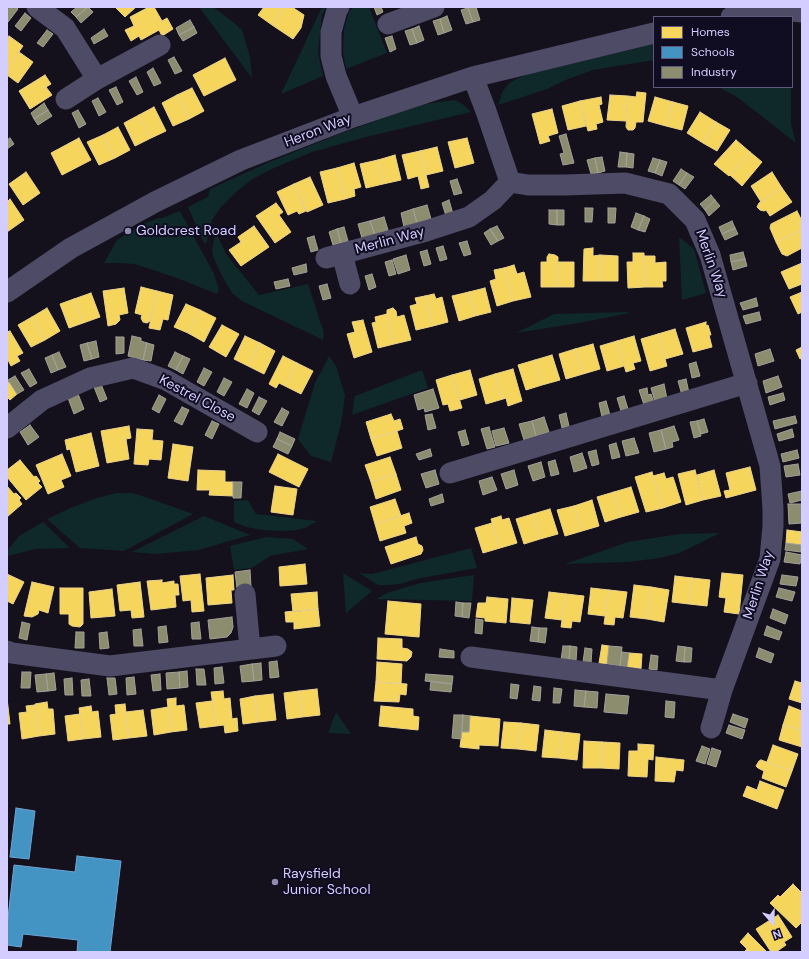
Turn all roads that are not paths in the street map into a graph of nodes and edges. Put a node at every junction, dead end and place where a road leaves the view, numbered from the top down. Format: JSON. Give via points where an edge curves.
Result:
{"nodes":[{"id":1,"x":37,"y":7,"type":"edge"},
{"id":2,"x":339,"y":7,"type":"edge"},
{"id":3,"x":434,"y":7,"type":"edge"},
{"id":4,"x":739,"y":7,"type":"edge"},
{"id":5,"x":802,"y":12,"type":"edge"},
{"id":6,"x":716,"y":16,"type":"edge"},
{"id":7,"x":741,"y":16,"type":"edge"},
{"id":8,"x":388,"y":24,"type":"dead end"},
{"id":9,"x":653,"y":33,"type":"edge"},
{"id":10,"x":160,"y":45,"type":"dead end"},
{"id":11,"x":473,"y":77,"type":"junction"},
{"id":12,"x":97,"y":79,"type":"junction"},
{"id":13,"x":66,"y":99,"type":"dead end"},
{"id":14,"x":353,"y":117,"type":"junction"},
{"id":15,"x":510,"y":182,"type":"junction"},
{"id":16,"x":350,"y":284,"type":"dead end"},
{"id":17,"x":7,"y":292,"type":"edge"},
{"id":18,"x":747,"y":383,"type":"junction"},
{"id":19,"x":7,"y":428,"type":"edge"},
{"id":20,"x":257,"y":432,"type":"dead end"},
{"id":21,"x":450,"y":472,"type":"dead end"},
{"id":22,"x":244,"y":594,"type":"dead end"},
{"id":23,"x":276,"y":646,"type":"dead end"},
{"id":24,"x":250,"y":649,"type":"junction"},
{"id":25,"x":7,"y":651,"type":"edge"},
{"id":26,"x":471,"y":657,"type":"dead end"},
{"id":27,"x":722,"y":690,"type":"junction"},
{"id":28,"x":711,"y":728,"type":"dead end"}],
"edges":[{"from":1,"to":12,"type":"street","via":[[65,28]]},
{"from":2,"to":14,"type":"street","via":[[331,32],[331,56],[336,76]]},
{"from":3,"to":8,"type":"street"},
{"from":4,"to":6,"type":"street"},
{"from":5,"to":7,"type":"street"},
{"from":9,"to":11,"type":"street","name":"Heron Way"},
{"from":10,"to":12,"type":"street"},
{"from":11,"to":14,"type":"street","name":"Heron Way"},
{"from":11,"to":15,"type":"street"},
{"from":12,"to":13,"type":"street"},
{"from":14,"to":17,"type":"street","name":"Heron Way","via":[[241,160],[155,202],[71,248]]},
{"from":15,"to":16,"type":"street","name":"Merlin Way","via":[[493,200],[469,217],[426,232],[334,256]]},
{"from":15,"to":18,"type":"street","name":"Merlin Way","via":[[528,185],[625,183],[669,194],[695,220],[710,255]]},
{"from":18,"to":21,"type":"street"},
{"from":18,"to":27,"type":"street","name":"Merlin Way","via":[[770,466],[773,526],[770,559]]},
{"from":19,"to":20,"type":"street","name":"Kestrel Close","via":[[42,400],[90,378],[133,368],[166,380]]},
{"from":22,"to":24,"type":"street"},
{"from":23,"to":24,"type":"street"},
{"from":24,"to":25,"type":"street","via":[[110,666]]},
{"from":26,"to":27,"type":"street"},
{"from":27,"to":28,"type":"street","name":"Merlin Way"}]}
